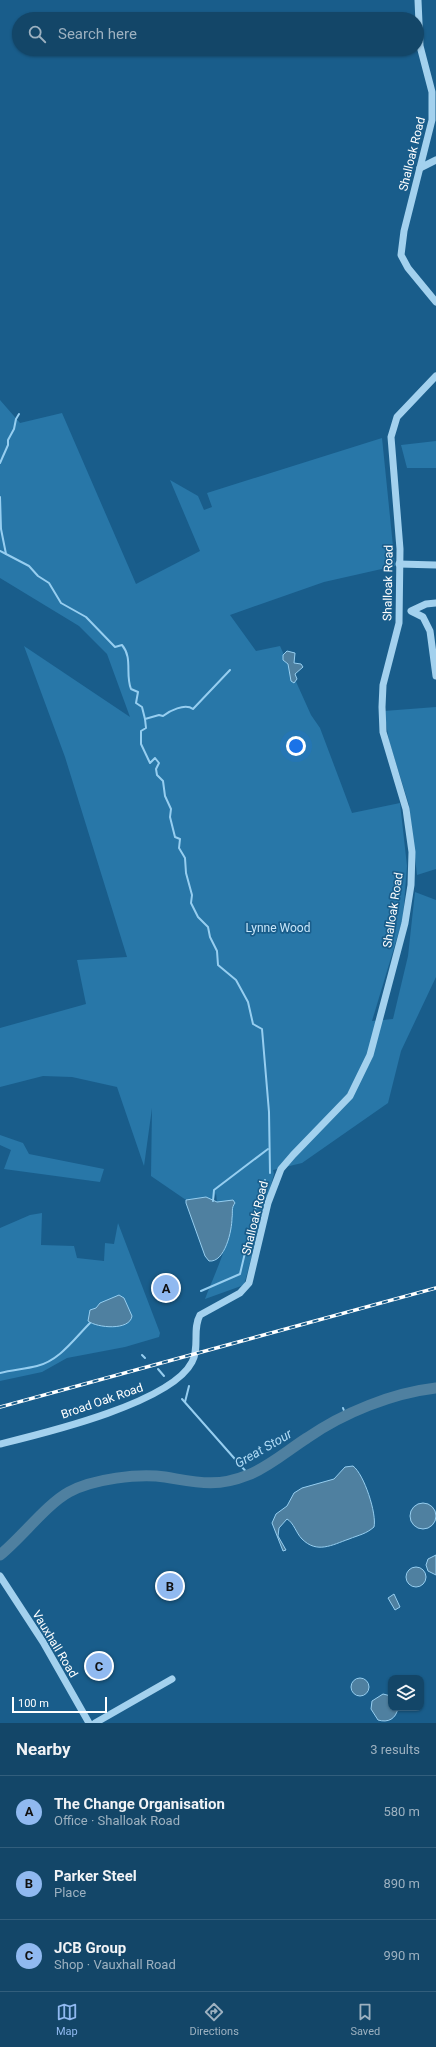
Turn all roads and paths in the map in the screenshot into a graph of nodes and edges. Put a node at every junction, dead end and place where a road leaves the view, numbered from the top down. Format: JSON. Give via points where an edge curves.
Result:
{"nodes":[{"id":1,"x":418,"y":0,"type":"edge"},
{"id":2,"x":419,"y":12,"type":"edge"},
{"id":3,"x":423,"y":56,"type":"edge"},
{"id":4,"x":436,"y":160,"type":"edge"},
{"id":5,"x":420,"y":168,"type":"junction"},
{"id":6,"x":436,"y":302,"type":"edge"},
{"id":7,"x":436,"y":376,"type":"edge"},
{"id":8,"x":399,"y":564,"type":"junction"},
{"id":9,"x":436,"y":565,"type":"edge"},
{"id":10,"x":436,"y":603,"type":"edge"},
{"id":11,"x":398,"y":606,"type":"junction"},
{"id":12,"x":411,"y":611,"type":"junction"},
{"id":13,"x":436,"y":676,"type":"edge"},
{"id":14,"x":195,"y":1353,"type":"joint"},
{"id":15,"x":0,"y":1444,"type":"edge"},
{"id":16,"x":0,"y":1576,"type":"edge"},
{"id":17,"x":172,"y":1679,"type":"dead end"},
{"id":18,"x":89,"y":1723,"type":"edge"},
{"id":19,"x":96,"y":1723,"type":"edge"}],
"edges":[{"from":1,"to":2,"type":"street","name":"Shalloak Road"},
{"from":3,"to":5,"type":"street","name":"Shalloak Road","via":[[433,105],[430,131]]},
{"from":4,"to":5,"type":"street"},
{"from":5,"to":6,"type":"street","name":"Shalloak Road","via":[[404,231],[401,255],[408,268]]},
{"from":7,"to":8,"type":"street","name":"Shalloak Road","via":[[397,417],[394,425],[391,448],[398,516]]},
{"from":8,"to":9,"type":"street"},
{"from":8,"to":11,"type":"street","name":"Shalloak Road"},
{"from":10,"to":12,"type":"street","via":[[426,604]]},
{"from":11,"to":12,"type":"street"},
{"from":11,"to":14,"type":"street","name":"Shalloak Road","via":[[399,623],[382,685],[382,725],[406,809],[412,852],[411,885],[405,923],[385,1002],[370,1055],[350,1096],[281,1169],[268,1203],[249,1283],[240,1293],[200,1315],[196,1320]]},
{"from":12,"to":13,"type":"street","via":[[423,617],[430,631]]},
{"from":14,"to":15,"type":"street","name":"Broad Oak Road","via":[[192,1362],[176,1381],[144,1400],[80,1422]]},
{"from":16,"to":18,"type":"street","name":"Vauxhall Road","via":[[43,1642]]},
{"from":17,"to":19,"type":"street"}]}
